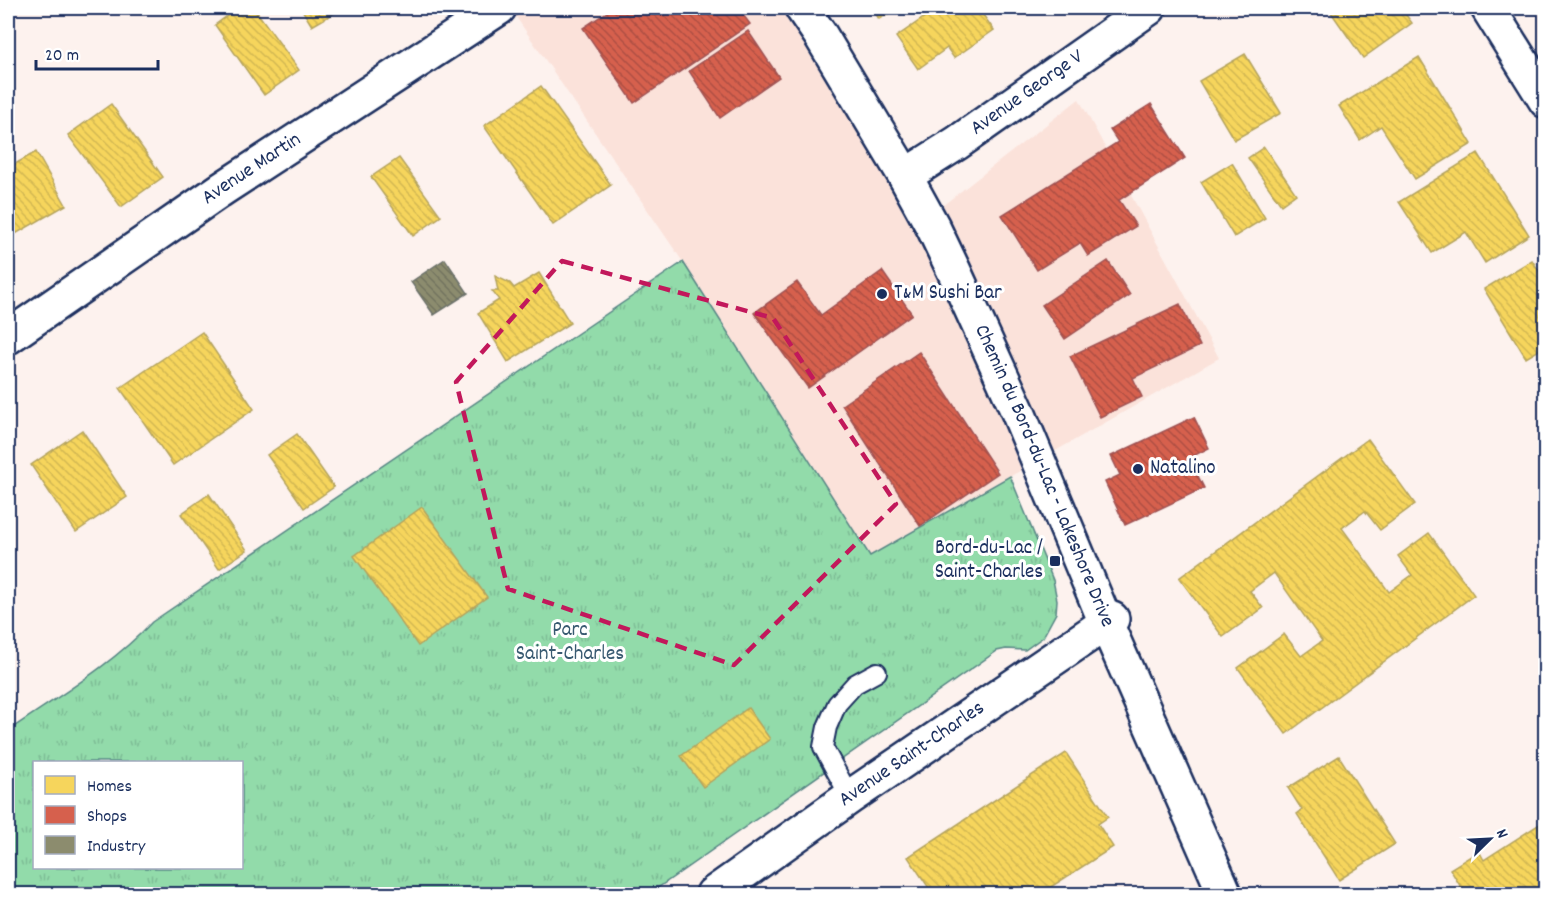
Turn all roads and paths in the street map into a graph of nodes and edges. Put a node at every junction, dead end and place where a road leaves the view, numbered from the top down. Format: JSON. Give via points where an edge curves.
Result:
{"nodes":[{"id":1,"x":500,"y":8,"type":"edge"},
{"id":2,"x":802,"y":8,"type":"edge"},
{"id":3,"x":1149,"y":8,"type":"edge"},
{"id":4,"x":1488,"y":8,"type":"edge"},
{"id":5,"x":1545,"y":101,"type":"edge"},
{"id":6,"x":904,"y":176,"type":"junction"},
{"id":7,"x":8,"y":337,"type":"edge"},
{"id":8,"x":1109,"y":621,"type":"junction"},
{"id":9,"x":877,"y":672,"type":"dead end"},
{"id":10,"x":850,"y":797,"type":"junction"},
{"id":11,"x":713,"y":894,"type":"edge"},
{"id":12,"x":1225,"y":894,"type":"edge"}],
"edges":[{"from":1,"to":7,"type":"street","name":"Avenue Martin","via":[[222,189]]},
{"from":2,"to":6,"type":"street","name":"Chemin du Bord-du-Lac - Lakeshore Drive"},
{"from":3,"to":6,"type":"street","name":"Avenue George V"},
{"from":4,"to":5,"type":"street"},
{"from":6,"to":8,"type":"street","name":"Chemin du Bord-du-Lac - Lakeshore Drive","via":[[933,227]]},
{"from":8,"to":10,"type":"street","name":"Avenue Saint-Charles"},
{"from":8,"to":12,"type":"street","name":"Chemin du Bord-du-Lac - Lakeshore Drive"},
{"from":9,"to":10,"type":"lane","via":[[855,684],[837,704],[827,727],[823,747]]},
{"from":10,"to":11,"type":"street","name":"Avenue Saint-Charles"}]}
